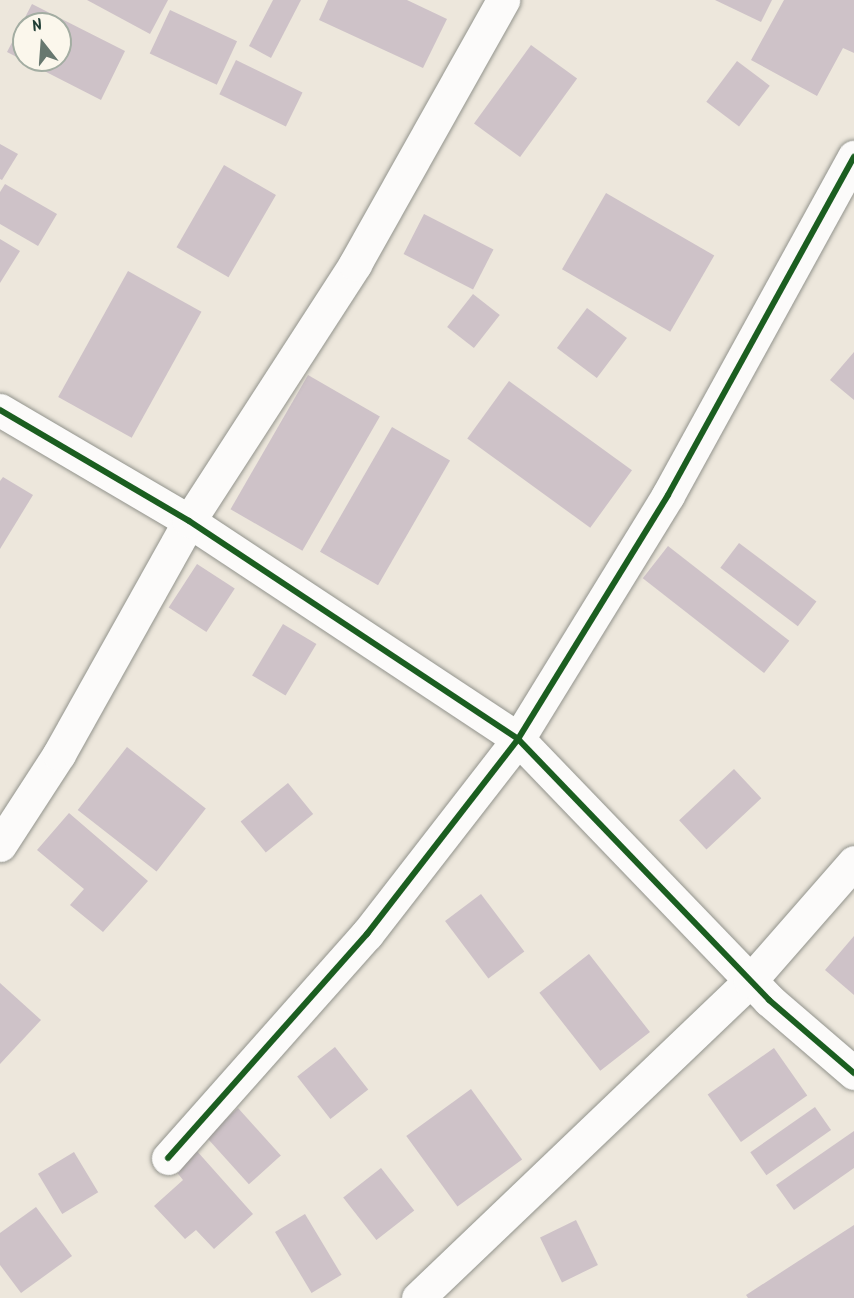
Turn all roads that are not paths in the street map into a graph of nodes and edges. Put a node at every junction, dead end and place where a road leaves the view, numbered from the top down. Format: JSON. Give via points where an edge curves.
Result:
{"nodes":[{"id":1,"x":503,"y":0,"type":"edge"},
{"id":2,"x":854,"y":157,"type":"edge"},
{"id":3,"x":0,"y":410,"type":"edge"},
{"id":4,"x":189,"y":521,"type":"junction"},
{"id":5,"x":518,"y":739,"type":"junction"},
{"id":6,"x":0,"y":845,"type":"edge"},
{"id":7,"x":854,"y":862,"type":"edge"},
{"id":8,"x":750,"y":981,"type":"junction"},
{"id":9,"x":854,"y":1073,"type":"edge"},
{"id":10,"x":168,"y":1158,"type":"dead end"},
{"id":11,"x":418,"y":1298,"type":"edge"}],
"edges":[{"from":1,"to":4,"type":"street","via":[[355,264]]},
{"from":2,"to":5,"type":"street","via":[[668,495]]},
{"from":3,"to":4,"type":"street"},
{"from":4,"to":5,"type":"street"},
{"from":4,"to":6,"type":"street","via":[[59,754]]},
{"from":5,"to":8,"type":"street"},
{"from":5,"to":10,"type":"street","via":[[367,934]]},
{"from":7,"to":8,"type":"street"},
{"from":8,"to":9,"type":"street"},
{"from":8,"to":11,"type":"street"}]}
